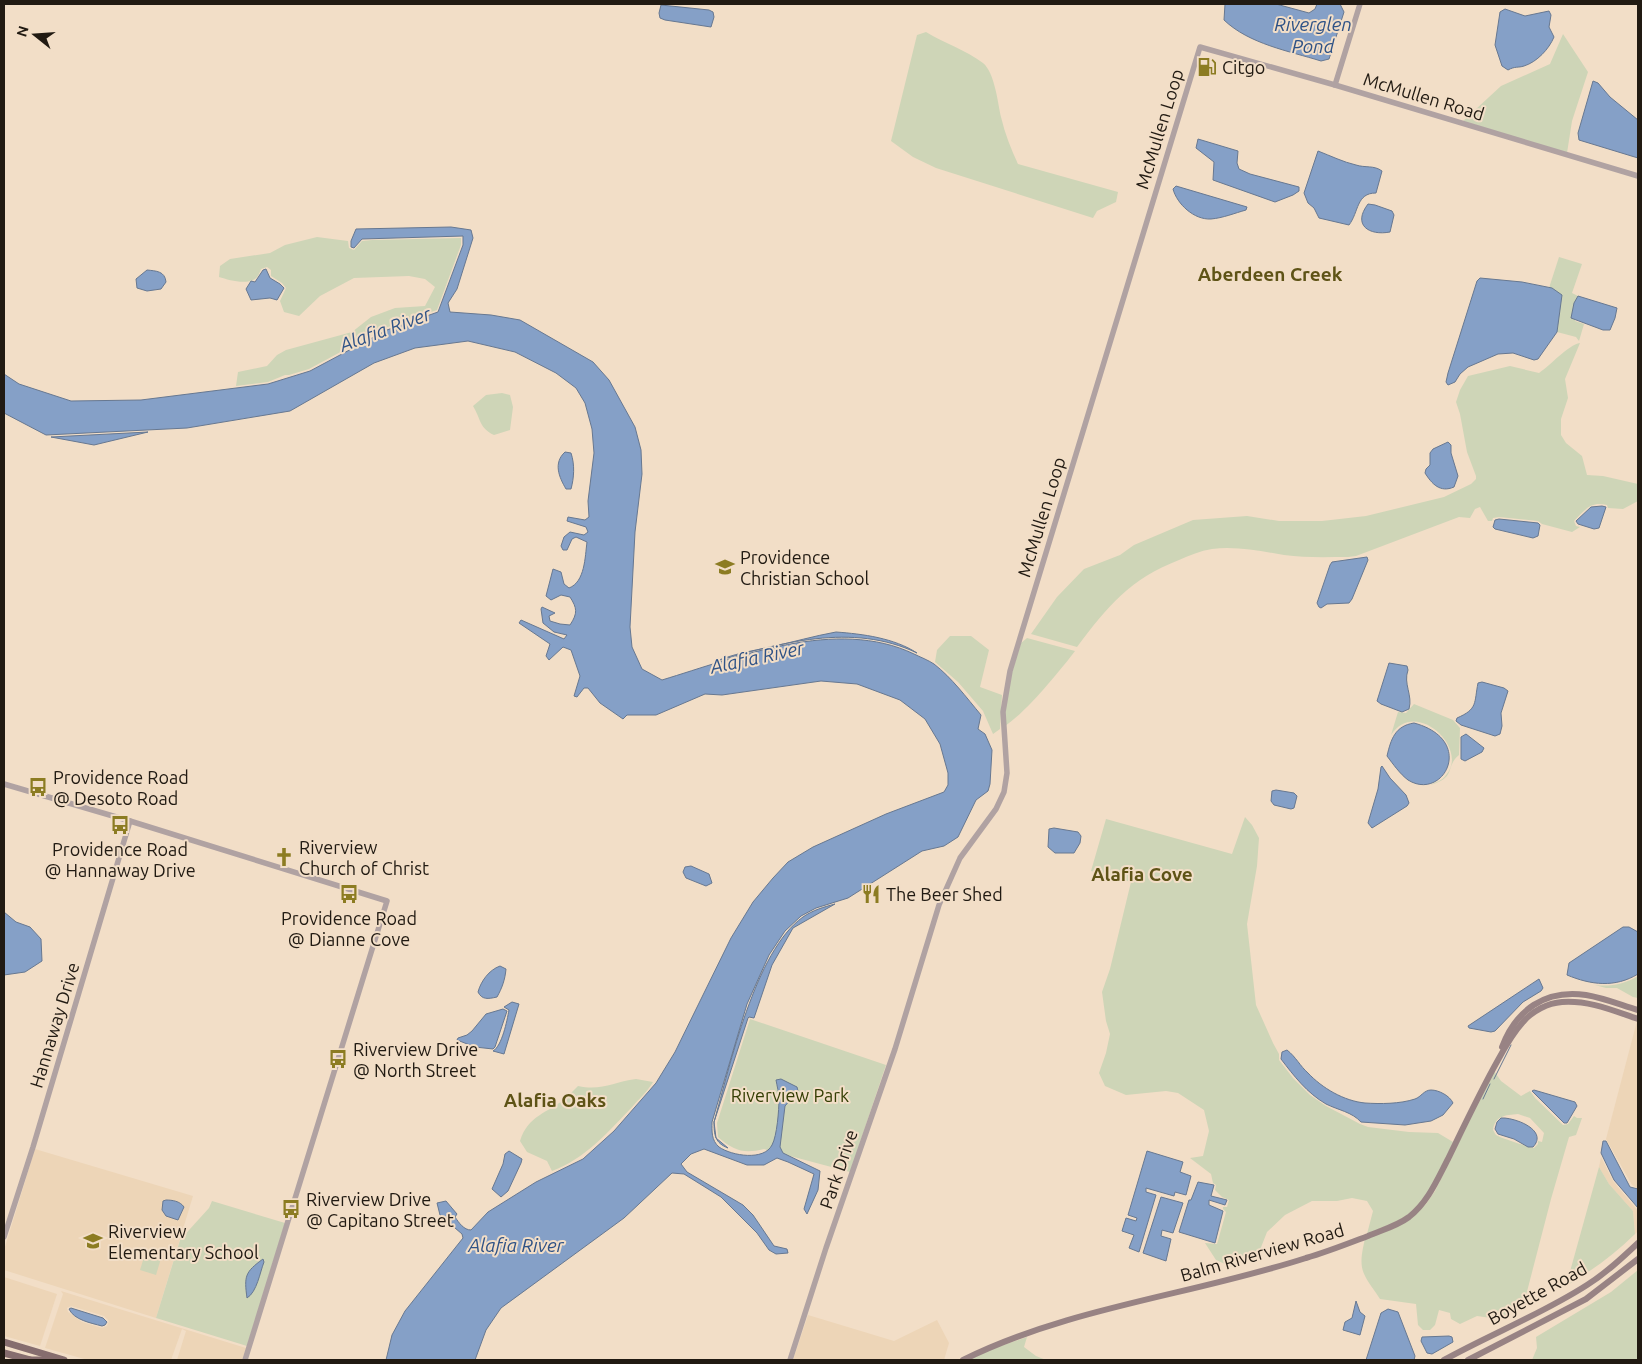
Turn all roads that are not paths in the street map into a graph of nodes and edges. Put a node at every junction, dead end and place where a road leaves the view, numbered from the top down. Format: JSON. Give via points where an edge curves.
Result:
{"nodes":[{"id":1,"x":1360,"y":4,"type":"edge"},
{"id":2,"x":1200,"y":47,"type":"joint"},
{"id":3,"x":1335,"y":85,"type":"junction"},
{"id":4,"x":1638,"y":176,"type":"edge"},
{"id":5,"x":4,"y":784,"type":"edge"},
{"id":6,"x":130,"y":821,"type":"junction"},
{"id":7,"x":914,"y":987,"type":"joint"},
{"id":8,"x":1638,"y":1010,"type":"edge"},
{"id":9,"x":1638,"y":1019,"type":"edge"},
{"id":10,"x":1490,"y":1074,"type":"junction"},
{"id":11,"x":4,"y":1237,"type":"edge"},
{"id":12,"x":1638,"y":1243,"type":"edge"},
{"id":13,"x":1638,"y":1259,"type":"edge"},
{"id":14,"x":4,"y":1342,"type":"edge"},
{"id":15,"x":4,"y":1353,"type":"edge"},
{"id":16,"x":29,"y":1360,"type":"edge"},
{"id":17,"x":46,"y":1360,"type":"edge"},
{"id":18,"x":64,"y":1360,"type":"edge"},
{"id":19,"x":247,"y":1360,"type":"edge"},
{"id":20,"x":790,"y":1360,"type":"edge"},
{"id":21,"x":963,"y":1360,"type":"edge"},
{"id":22,"x":1444,"y":1360,"type":"edge"},
{"id":23,"x":1468,"y":1360,"type":"edge"}],
"edges":[{"from":1,"to":3,"type":"street"},
{"from":2,"to":3,"type":"street","name":"McMullen Road"},
{"from":2,"to":7,"type":"street","name":"McMullen Loop","via":[[1010,671],[1003,712],[1007,773],[1004,792],[996,809],[960,858],[947,886]]},
{"from":3,"to":4,"type":"street","name":"McMullen Road"},
{"from":5,"to":6,"type":"street"},
{"from":6,"to":11,"type":"street","name":"Hannaway Drive"},
{"from":6,"to":19,"type":"street","via":[[387,901]]},
{"from":7,"to":20,"type":"street","name":"Park Drive"},
{"from":8,"to":10,"type":"main road","name":"Balm Riverview Road","via":[[1587,995],[1549,998],[1529,1008],[1513,1024]]},
{"from":9,"to":10,"type":"main road","name":"Balm Riverview Road","via":[[1590,1004],[1550,1004],[1523,1021]]},
{"from":10,"to":21,"type":"main road","name":"Balm Riverview Road","via":[[1433,1189],[1408,1217],[1330,1251],[1047,1326]]},
{"from":12,"to":22,"type":"main road","name":"Boyette Road","via":[[1610,1268],[1562,1300]]},
{"from":13,"to":23,"type":"main road","name":"Boyette Road","via":[[1586,1300]]},
{"from":14,"to":18,"type":"main road"},
{"from":15,"to":16,"type":"main road"},
{"from":16,"to":17,"type":"main road"}]}
